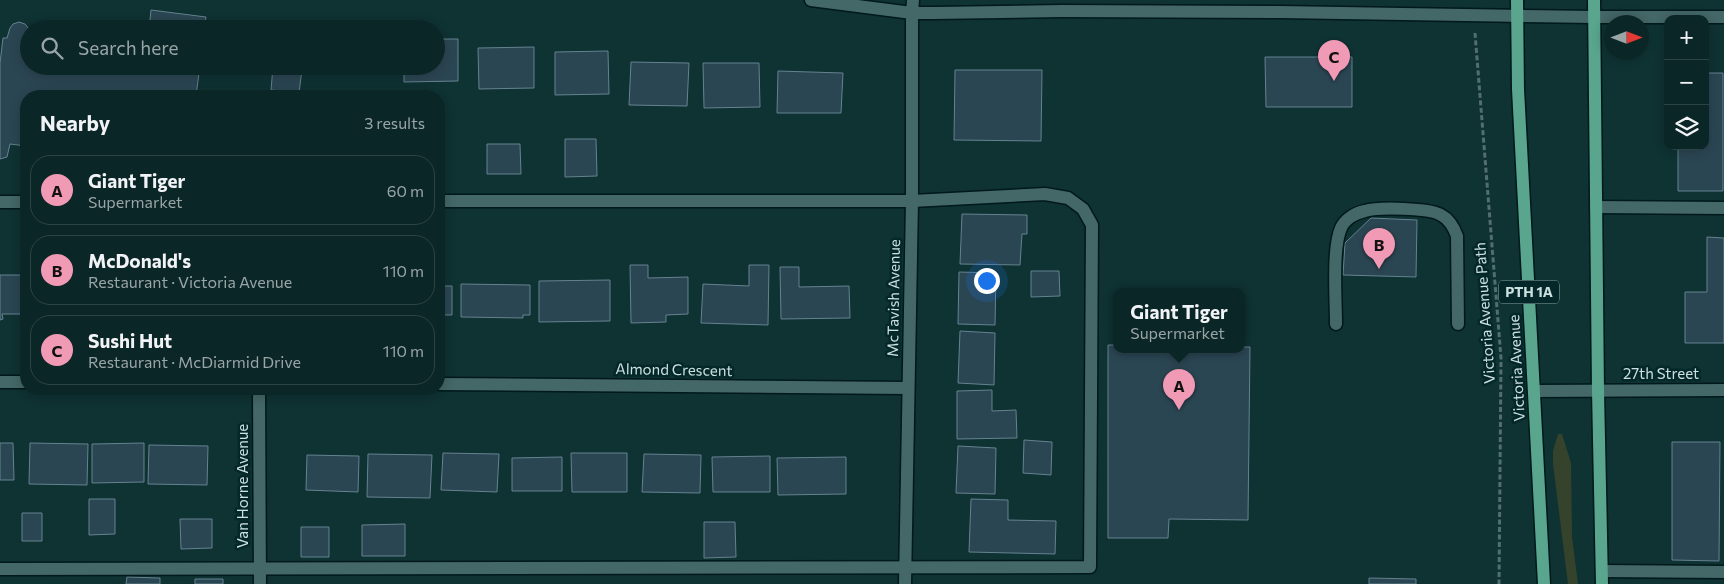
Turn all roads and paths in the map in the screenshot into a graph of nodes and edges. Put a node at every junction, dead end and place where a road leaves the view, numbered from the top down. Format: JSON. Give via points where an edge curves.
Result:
{"nodes":[{"id":1,"x":811,"y":0,"type":"edge"},
{"id":2,"x":1517,"y":0,"type":"edge"},
{"id":3,"x":1594,"y":0,"type":"edge"},
{"id":4,"x":912,"y":6,"type":"edge"},
{"id":5,"x":1517,"y":16,"type":"junction"},
{"id":6,"x":1594,"y":17,"type":"junction"},
{"id":7,"x":1724,"y":17,"type":"edge"},
{"id":8,"x":1475,"y":40,"type":"dead end"},
{"id":9,"x":912,"y":200,"type":"junction"},
{"id":10,"x":0,"y":202,"type":"edge"},
{"id":11,"x":20,"y":202,"type":"edge"},
{"id":12,"x":445,"y":202,"type":"edge"},
{"id":13,"x":1596,"y":208,"type":"junction"},
{"id":14,"x":1724,"y":208,"type":"edge"},
{"id":15,"x":1336,"y":324,"type":"dead end"},
{"id":16,"x":1458,"y":324,"type":"dead end"},
{"id":17,"x":0,"y":382,"type":"edge"},
{"id":18,"x":20,"y":382,"type":"edge"},
{"id":19,"x":445,"y":384,"type":"edge"},
{"id":20,"x":908,"y":388,"type":"junction"},
{"id":21,"x":1598,"y":390,"type":"junction"},
{"id":22,"x":1724,"y":390,"type":"edge"},
{"id":23,"x":1534,"y":391,"type":"junction"},
{"id":24,"x":259,"y":395,"type":"edge"},
{"id":25,"x":905,"y":568,"type":"junction"},
{"id":26,"x":0,"y":569,"type":"edge"},
{"id":27,"x":260,"y":569,"type":"junction"},
{"id":28,"x":1724,"y":572,"type":"edge"},
{"id":29,"x":1602,"y":578,"type":"edge"},
{"id":30,"x":260,"y":584,"type":"edge"},
{"id":31,"x":905,"y":584,"type":"edge"},
{"id":32,"x":1499,"y":584,"type":"edge"},
{"id":33,"x":1544,"y":584,"type":"edge"}],
"edges":[{"from":1,"to":4,"type":"street"},
{"from":2,"to":5,"type":"main road","name":"Victoria Avenue","number":"PTH 1A"},
{"from":3,"to":6,"type":"main road"},
{"from":4,"to":5,"type":"street","via":[[1062,11]]},
{"from":4,"to":9,"type":"street","name":"McTavish Avenue"},
{"from":5,"to":6,"type":"street"},
{"from":5,"to":23,"type":"main road","name":"Victoria Avenue","number":"PTH 1A"},
{"from":6,"to":7,"type":"street"},
{"from":6,"to":13,"type":"main road"},
{"from":8,"to":32,"type":"path","name":"Victoria Avenue Path","via":[[1501,358]]},
{"from":9,"to":12,"type":"street"},
{"from":9,"to":20,"type":"street","name":"McTavish Avenue"},
{"from":9,"to":25,"type":"street","via":[[1045,194],[1068,198],[1083,209],[1092,225],[1090,567]]},
{"from":10,"to":11,"type":"street"},
{"from":13,"to":14,"type":"street"},
{"from":13,"to":21,"type":"main road"},
{"from":15,"to":16,"type":"street","via":[[1336,246],[1341,227],[1352,215],[1367,210],[1425,209],[1441,214],[1458,236]]},
{"from":17,"to":18,"type":"street"},
{"from":19,"to":20,"type":"street","name":"Almond Crescent"},
{"from":20,"to":25,"type":"street","name":"McTavish Avenue"},
{"from":21,"to":22,"type":"street","name":"27th Street"},
{"from":21,"to":23,"type":"street","name":"27th Street"},
{"from":21,"to":29,"type":"main road"},
{"from":23,"to":33,"type":"main road","name":"Victoria Avenue","number":"PTH 1A"},
{"from":24,"to":27,"type":"street","name":"Van Horne Avenue"},
{"from":25,"to":27,"type":"street"},
{"from":25,"to":31,"type":"street","name":"McTavish Avenue"},
{"from":26,"to":27,"type":"street"},
{"from":27,"to":30,"type":"street","name":"Van Horne Avenue"},
{"from":28,"to":29,"type":"street"}]}
